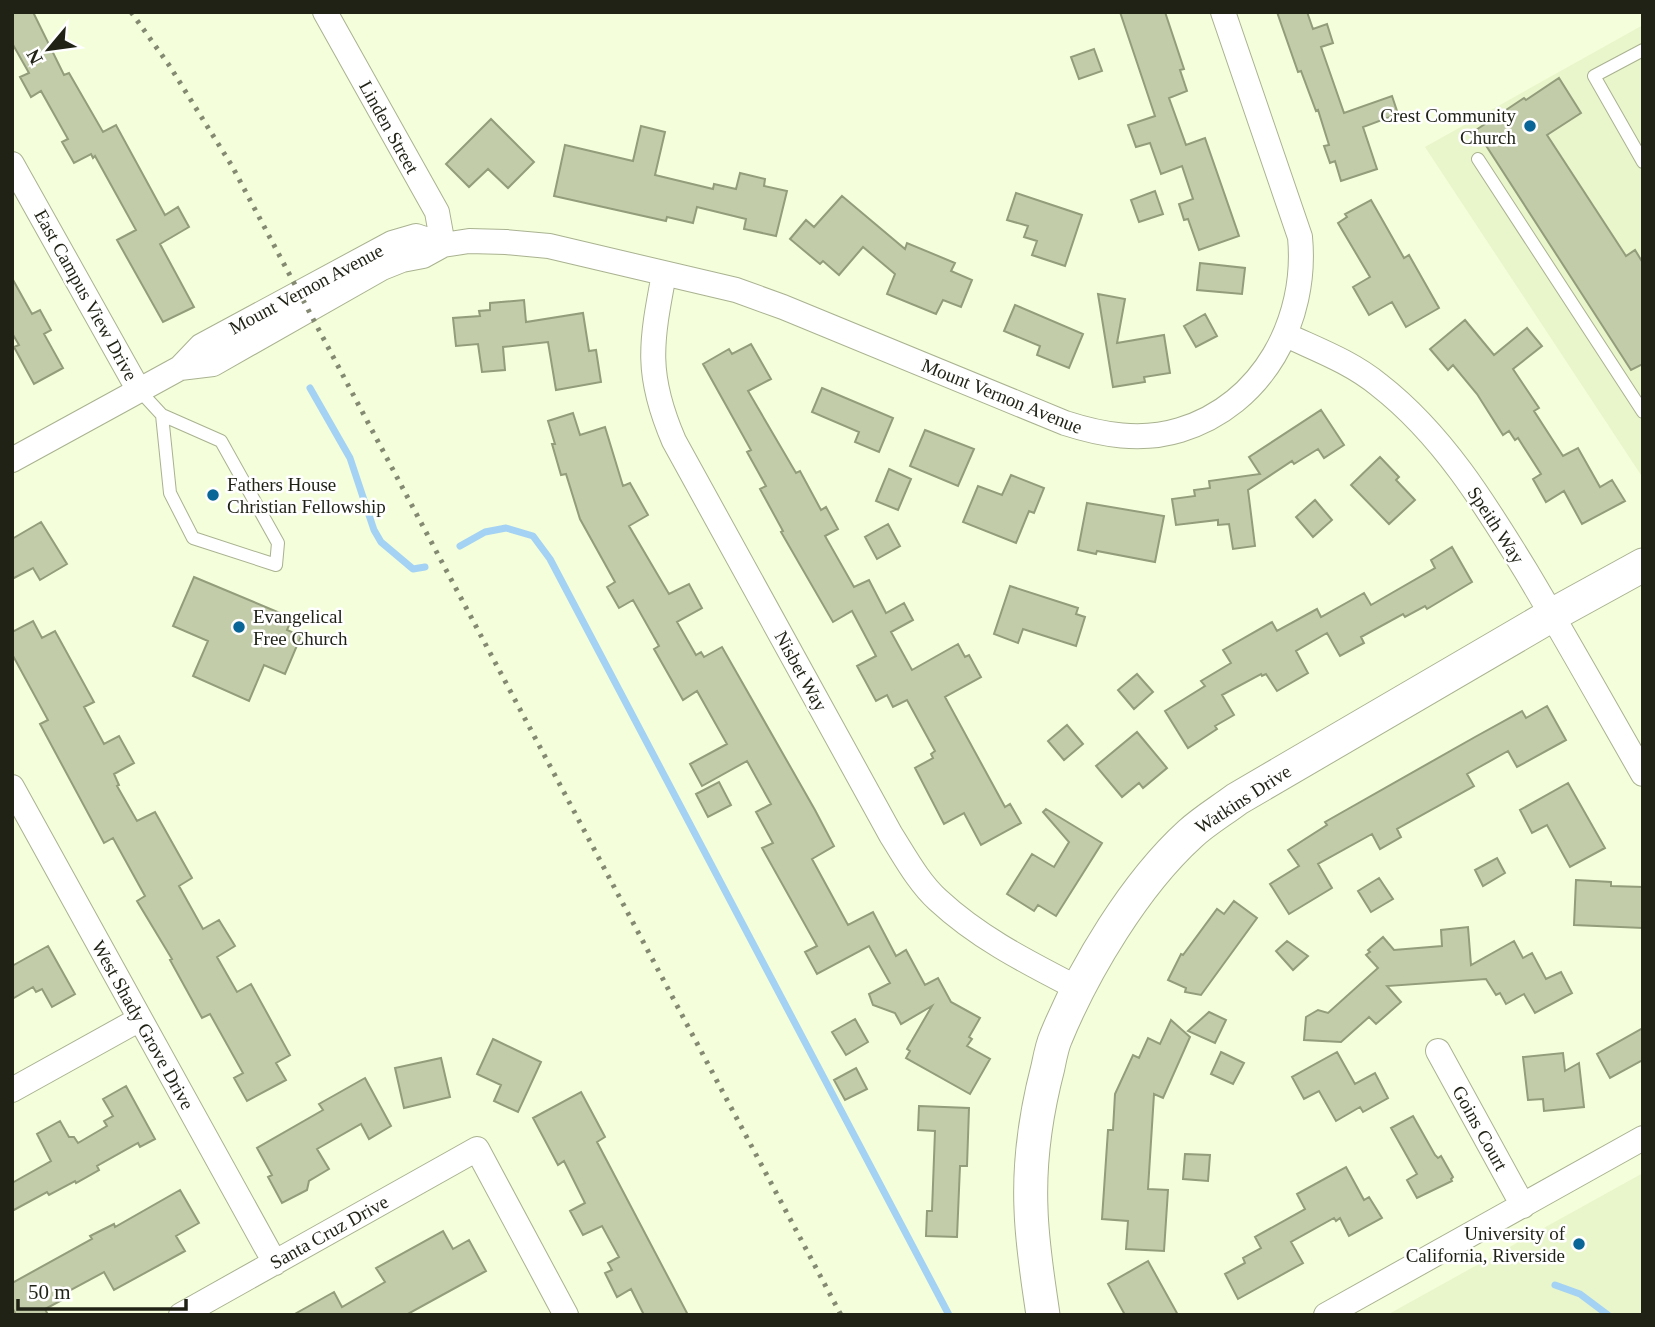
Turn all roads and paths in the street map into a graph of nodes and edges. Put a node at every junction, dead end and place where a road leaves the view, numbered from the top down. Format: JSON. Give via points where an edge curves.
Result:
{"nodes":[{"id":1,"x":326,"y":12,"type":"edge"},
{"id":2,"x":1223,"y":12,"type":"edge"},
{"id":3,"x":1642,"y":52,"type":"edge"},
{"id":4,"x":1478,"y":159,"type":"dead end"},
{"id":5,"x":1643,"y":162,"type":"edge"},
{"id":6,"x":12,"y":164,"type":"edge"},
{"id":7,"x":443,"y":245,"type":"junction"},
{"id":8,"x":664,"y":274,"type":"junction"},
{"id":9,"x":1286,"y":335,"type":"junction"},
{"id":10,"x":138,"y":389,"type":"junction"},
{"id":11,"x":1643,"y":412,"type":"edge"},
{"id":12,"x":162,"y":415,"type":"junction"},
{"id":13,"x":12,"y":460,"type":"edge"},
{"id":14,"x":1643,"y":565,"type":"edge"},
{"id":15,"x":1552,"y":615,"type":"junction"},
{"id":16,"x":1643,"y":774,"type":"edge"},
{"id":17,"x":12,"y":787,"type":"edge"},
{"id":18,"x":1079,"y":989,"type":"junction"},
{"id":19,"x":140,"y":1019,"type":"junction"},
{"id":20,"x":1438,"y":1051,"type":"dead end"},
{"id":21,"x":12,"y":1090,"type":"edge"},
{"id":22,"x":1643,"y":1138,"type":"edge"},
{"id":23,"x":1523,"y":1206,"type":"junction"},
{"id":24,"x":275,"y":1263,"type":"junction"},
{"id":25,"x":181,"y":1315,"type":"edge"},
{"id":26,"x":566,"y":1315,"type":"edge"},
{"id":27,"x":1043,"y":1315,"type":"edge"},
{"id":28,"x":1326,"y":1315,"type":"edge"}],
"edges":[{"from":1,"to":7,"type":"street","name":"Linden Street","via":[[437,212]]},
{"from":2,"to":9,"type":"street","name":"Mount Vernon Avenue","via":[[1300,237],[1300,293]]},
{"from":3,"to":5,"type":"lane","via":[[1594,76]]},
{"from":4,"to":11,"type":"lane"},
{"from":6,"to":10,"type":"street","name":"East Campus View Drive"},
{"from":7,"to":8,"type":"street","name":"Mount Vernon Avenue","via":[[469,240],[549,246]]},
{"from":7,"to":10,"type":"street","name":"Mount Vernon Avenue","via":[[416,236],[392,243],[201,346],[180,368]]},
{"from":8,"to":9,"type":"street","name":"Mount Vernon Avenue","via":[[736,290],[783,307],[1098,434],[1161,434],[1207,418],[1250,388]]},
{"from":8,"to":18,"type":"street","name":"Nisbet Way","via":[[652,353],[661,412],[891,835],[936,899],[983,937]]},
{"from":9,"to":15,"type":"street","name":"Speith Way","via":[[1348,363],[1406,407],[1483,503]]},
{"from":10,"to":12,"type":"lane"},
{"from":10,"to":13,"type":"street","name":"Mount Vernon Avenue"},
{"from":12,"to":12,"type":"lane","via":[[170,493],[193,538],[276,565],[278,543],[221,441]]},
{"from":14,"to":15,"type":"main road","name":"Watkins Drive"},
{"from":15,"to":16,"type":"street","name":"Speith Way"},
{"from":15,"to":18,"type":"main road","name":"Watkins Drive","via":[[1237,799],[1190,834],[1145,884]]},
{"from":17,"to":19,"type":"street","name":"West Shady Grove Drive"},
{"from":18,"to":27,"type":"main road","name":"Watkins Drive","via":[[1055,1039],[1034,1145],[1031,1208]]},
{"from":19,"to":21,"type":"street"},
{"from":19,"to":24,"type":"street","name":"West Shady Grove Drive"},
{"from":20,"to":23,"type":"street","name":"Goins Court"},
{"from":22,"to":23,"type":"street"},
{"from":23,"to":28,"type":"street"},
{"from":24,"to":25,"type":"street","name":"Santa Cruz Drive"},
{"from":24,"to":26,"type":"street","name":"Santa Cruz Drive","via":[[477,1149]]}]}
